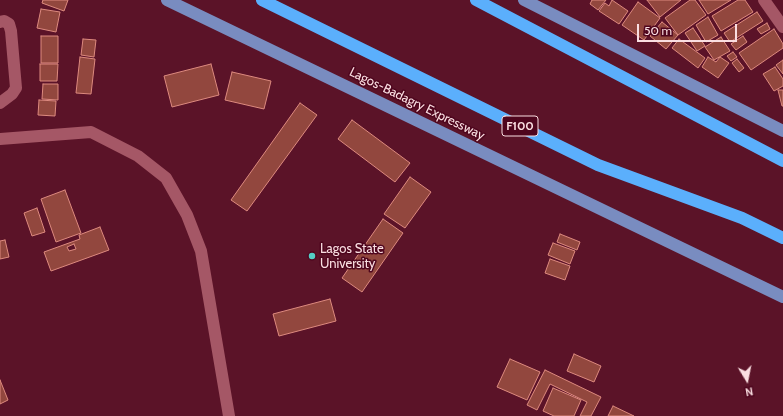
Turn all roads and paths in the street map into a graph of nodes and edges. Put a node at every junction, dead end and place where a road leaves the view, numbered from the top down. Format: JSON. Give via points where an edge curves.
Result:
{"nodes":[{"id":1,"x":167,"y":0,"type":"edge"},
{"id":2,"x":262,"y":0,"type":"edge"},
{"id":3,"x":476,"y":0,"type":"edge"},
{"id":4,"x":524,"y":0,"type":"edge"},
{"id":5,"x":764,"y":0,"type":"edge"},
{"id":6,"x":0,"y":22,"type":"edge"},
{"id":7,"x":783,"y":27,"type":"edge"},
{"id":8,"x":0,"y":103,"type":"edge"},
{"id":9,"x":783,"y":131,"type":"edge"},
{"id":10,"x":0,"y":140,"type":"edge"},
{"id":11,"x":783,"y":161,"type":"edge"},
{"id":12,"x":783,"y":238,"type":"edge"},
{"id":13,"x":783,"y":297,"type":"edge"},
{"id":14,"x":229,"y":416,"type":"edge"}],
"edges":[{"from":1,"to":13,"type":"main road","name":"Lagos-Badagry Expressway"},
{"from":2,"to":12,"type":"highway","name":"Lagos-Badagry Expressway","number":"F100","via":[[598,165],[742,218]]},
{"from":3,"to":11,"type":"highway"},
{"from":4,"to":9,"type":"main road"},
{"from":5,"to":7,"type":"street"},
{"from":6,"to":8,"type":"street","via":[[9,24],[11,31],[16,88]]},
{"from":10,"to":14,"type":"street","via":[[91,132],[138,156],[166,178],[187,215],[201,251]]}]}
